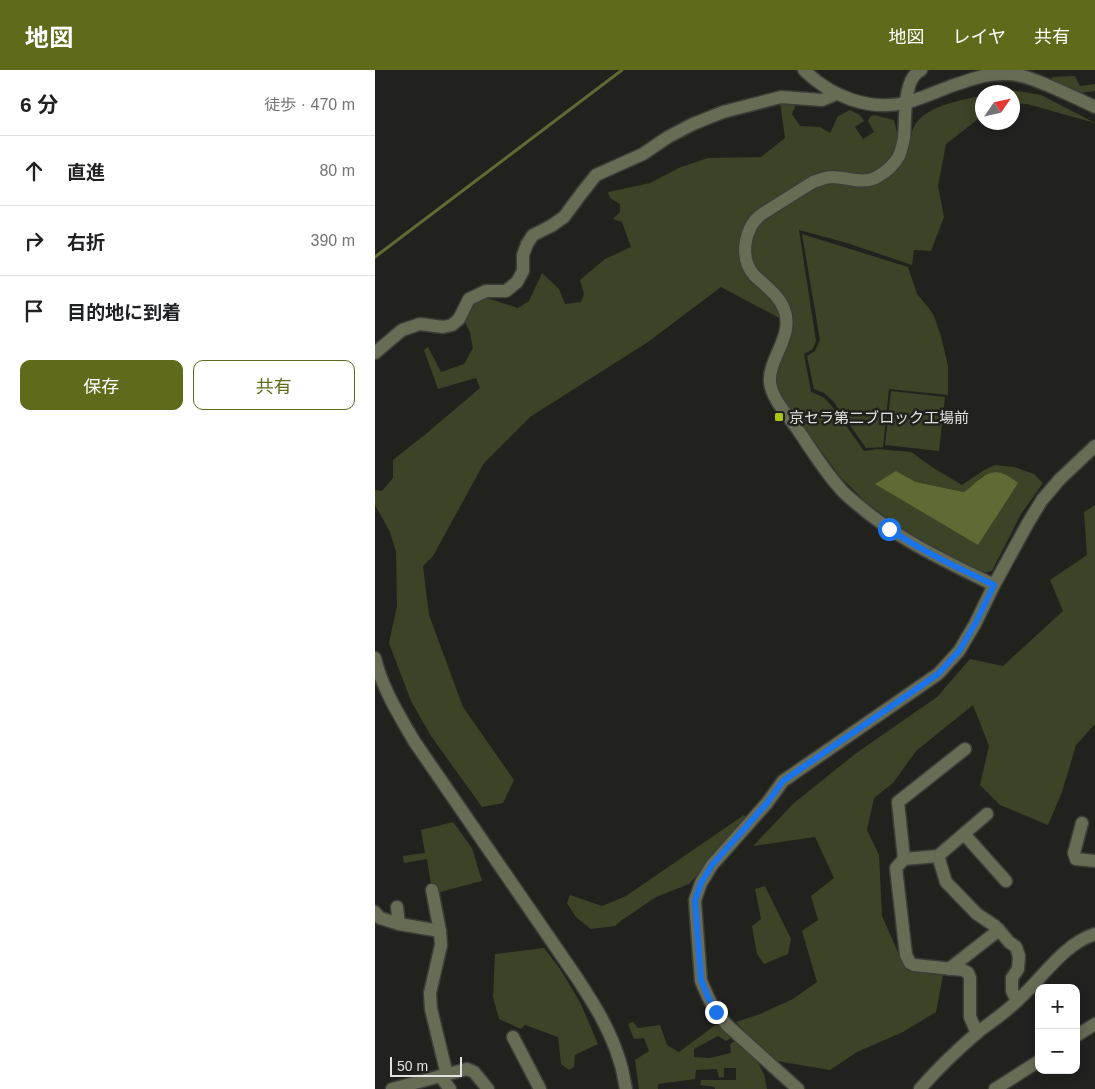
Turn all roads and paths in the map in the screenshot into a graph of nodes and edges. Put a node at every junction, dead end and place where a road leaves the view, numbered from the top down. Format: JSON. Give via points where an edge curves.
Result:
{"nodes":[{"id":1,"x":804,"y":70,"type":"edge"},
{"id":2,"x":921,"y":70,"type":"edge"},
{"id":3,"x":836,"y":94,"type":"junction"},
{"id":4,"x":905,"y":103,"type":"junction"},
{"id":5,"x":1095,"y":107,"type":"edge"},
{"id":6,"x":375,"y":353,"type":"edge"},
{"id":7,"x":1095,"y":446,"type":"edge"},
{"id":8,"x":994,"y":585,"type":"junction"},
{"id":9,"x":375,"y":658,"type":"edge"},
{"id":10,"x":965,"y":749,"type":"dead end"},
{"id":11,"x":987,"y":814,"type":"dead end"},
{"id":12,"x":1082,"y":823,"type":"dead end"},
{"id":13,"x":964,"y":834,"type":"junction"},
{"id":14,"x":938,"y":856,"type":"junction"},
{"id":15,"x":904,"y":859,"type":"junction"},
{"id":16,"x":1095,"y":861,"type":"edge"},
{"id":17,"x":1006,"y":882,"type":"dead end"},
{"id":18,"x":432,"y":890,"type":"dead end"},
{"id":19,"x":397,"y":907,"type":"dead end"},
{"id":20,"x":375,"y":912,"type":"edge"},
{"id":21,"x":399,"y":924,"type":"junction"},
{"id":22,"x":999,"y":930,"type":"junction"},
{"id":23,"x":441,"y":931,"type":"junction"},
{"id":24,"x":1095,"y":934,"type":"edge"},
{"id":25,"x":949,"y":969,"type":"junction"},
{"id":26,"x":1017,"y":1001,"type":"junction"},
{"id":27,"x":1095,"y":1024,"type":"edge"},
{"id":28,"x":977,"y":1033,"type":"junction"},
{"id":29,"x":1080,"y":1033,"type":"edge"},
{"id":30,"x":513,"y":1037,"type":"dead end"},
{"id":31,"x":1035,"y":1064,"type":"edge"},
{"id":32,"x":444,"y":1076,"type":"junction"},
{"id":33,"x":1008,"y":1085,"type":"edge"},
{"id":34,"x":411,"y":1087,"type":"edge"},
{"id":35,"x":392,"y":1089,"type":"edge"},
{"id":36,"x":451,"y":1089,"type":"edge"},
{"id":37,"x":488,"y":1089,"type":"edge"},
{"id":38,"x":539,"y":1089,"type":"edge"},
{"id":39,"x":626,"y":1089,"type":"edge"},
{"id":40,"x":798,"y":1089,"type":"edge"},
{"id":41,"x":920,"y":1089,"type":"edge"},
{"id":42,"x":995,"y":1089,"type":"edge"}],
"edges":[{"from":1,"to":3,"type":"street"},
{"from":2,"to":4,"type":"street","via":[[909,84]]},
{"from":3,"to":4,"type":"street","via":[[849,100],[879,105]]},
{"from":3,"to":6,"type":"street","via":[[822,100],[781,97],[723,112],[685,128],[643,154],[596,175],[564,217],[533,235],[523,255],[523,271],[517,282],[506,291],[486,291],[469,299],[459,319],[452,325],[420,324],[402,330]]},
{"from":4,"to":5,"type":"street","via":[[984,75],[1008,74],[1026,77]]},
{"from":4,"to":8,"type":"street","via":[[904,139],[893,165],[867,181],[834,177],[813,182],[762,214],[755,219],[747,236],[747,258],[753,274],[775,294],[786,314],[784,336],[771,371],[773,392],[838,487],[876,520],[902,537]]},
{"from":7,"to":8,"type":"street","via":[[1042,500]]},
{"from":8,"to":40,"type":"street","via":[[959,651],[938,674],[783,781],[712,865],[701,883],[695,900],[701,980],[708,997],[727,1025]]},
{"from":9,"to":39,"type":"street","via":[[394,706],[414,741],[595,1007],[618,1055]]},
{"from":10,"to":15,"type":"street","via":[[898,802]]},
{"from":11,"to":13,"type":"street"},
{"from":12,"to":16,"type":"street","via":[[1074,853],[1076,859]]},
{"from":13,"to":14,"type":"street"},
{"from":13,"to":17,"type":"street"},
{"from":14,"to":15,"type":"street"},
{"from":14,"to":22,"type":"street","via":[[946,882],[977,914]]},
{"from":15,"to":25,"type":"street","via":[[896,868],[906,955],[914,965]]},
{"from":18,"to":23,"type":"street"},
{"from":19,"to":21,"type":"street"},
{"from":20,"to":21,"type":"street","via":[[380,918]]},
{"from":21,"to":23,"type":"street"},
{"from":22,"to":25,"type":"street"},
{"from":22,"to":26,"type":"street","via":[[1016,947],[1019,956],[1012,978],[1012,991]]},
{"from":23,"to":32,"type":"street","via":[[430,993]]},
{"from":24,"to":26,"type":"street","via":[[1067,950]]},
{"from":25,"to":28,"type":"street","via":[[968,973],[970,1017]]},
{"from":26,"to":28,"type":"street"},
{"from":27,"to":29,"type":"street"},
{"from":28,"to":41,"type":"street"},
{"from":30,"to":38,"type":"street"},
{"from":31,"to":33,"type":"street"},
{"from":32,"to":34,"type":"street"},
{"from":32,"to":36,"type":"street"},
{"from":32,"to":37,"type":"street","via":[[467,1069],[474,1072]]},
{"from":33,"to":42,"type":"street"},
{"from":34,"to":35,"type":"street"}]}
